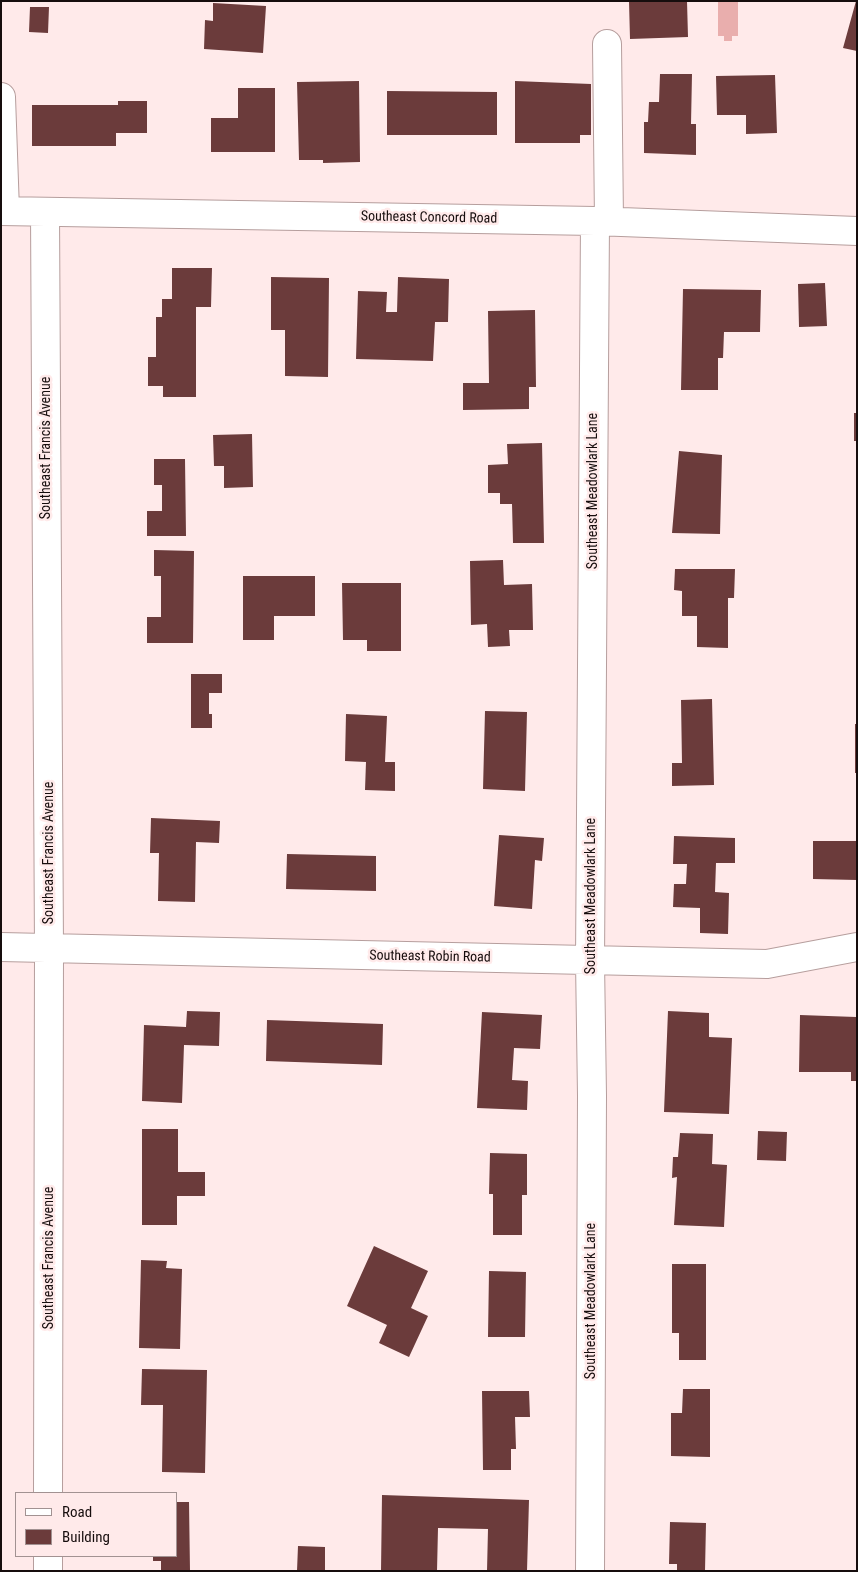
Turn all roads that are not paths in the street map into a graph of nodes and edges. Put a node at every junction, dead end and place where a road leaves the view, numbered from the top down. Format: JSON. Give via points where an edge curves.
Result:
{"nodes":[{"id":1,"x":607,"y":44,"type":"dead end"},
{"id":2,"x":1,"y":97,"type":"edge"},
{"id":3,"x":3,"y":211,"type":"edge"},
{"id":4,"x":45,"y":212,"type":"junction"},
{"id":5,"x":602,"y":221,"type":"junction"},
{"id":6,"x":857,"y":231,"type":"edge"},
{"id":7,"x":1,"y":947,"type":"edge"},
{"id":8,"x":857,"y":947,"type":"edge"},
{"id":9,"x":49,"y":949,"type":"junction"},
{"id":10,"x":590,"y":961,"type":"junction"},
{"id":11,"x":48,"y":1492,"type":"edge"},
{"id":12,"x":48,"y":1557,"type":"edge"},
{"id":13,"x":48,"y":1571,"type":"edge"},
{"id":14,"x":590,"y":1571,"type":"edge"}],
"edges":[{"from":1,"to":5,"type":"street","name":"Southeast Meadowlark Lane"},
{"from":2,"to":3,"type":"street"},
{"from":3,"to":4,"type":"street","name":"Southeast Concord Road"},
{"from":4,"to":5,"type":"street","name":"Southeast Concord Road"},
{"from":4,"to":9,"type":"street","name":"Southeast Francis Avenue"},
{"from":5,"to":6,"type":"street","name":"Southeast Concord Road"},
{"from":5,"to":10,"type":"street","name":"Southeast Meadowlark Lane"},
{"from":7,"to":9,"type":"street","name":"Southeast Robin Road"},
{"from":8,"to":10,"type":"street","name":"Southeast Robin Road","via":[[768,964]]},
{"from":9,"to":10,"type":"street","name":"Southeast Robin Road"},
{"from":9,"to":11,"type":"street","name":"Southeast Francis Avenue"},
{"from":10,"to":14,"type":"street","name":"Southeast Meadowlark Lane"},
{"from":12,"to":13,"type":"street"}]}
